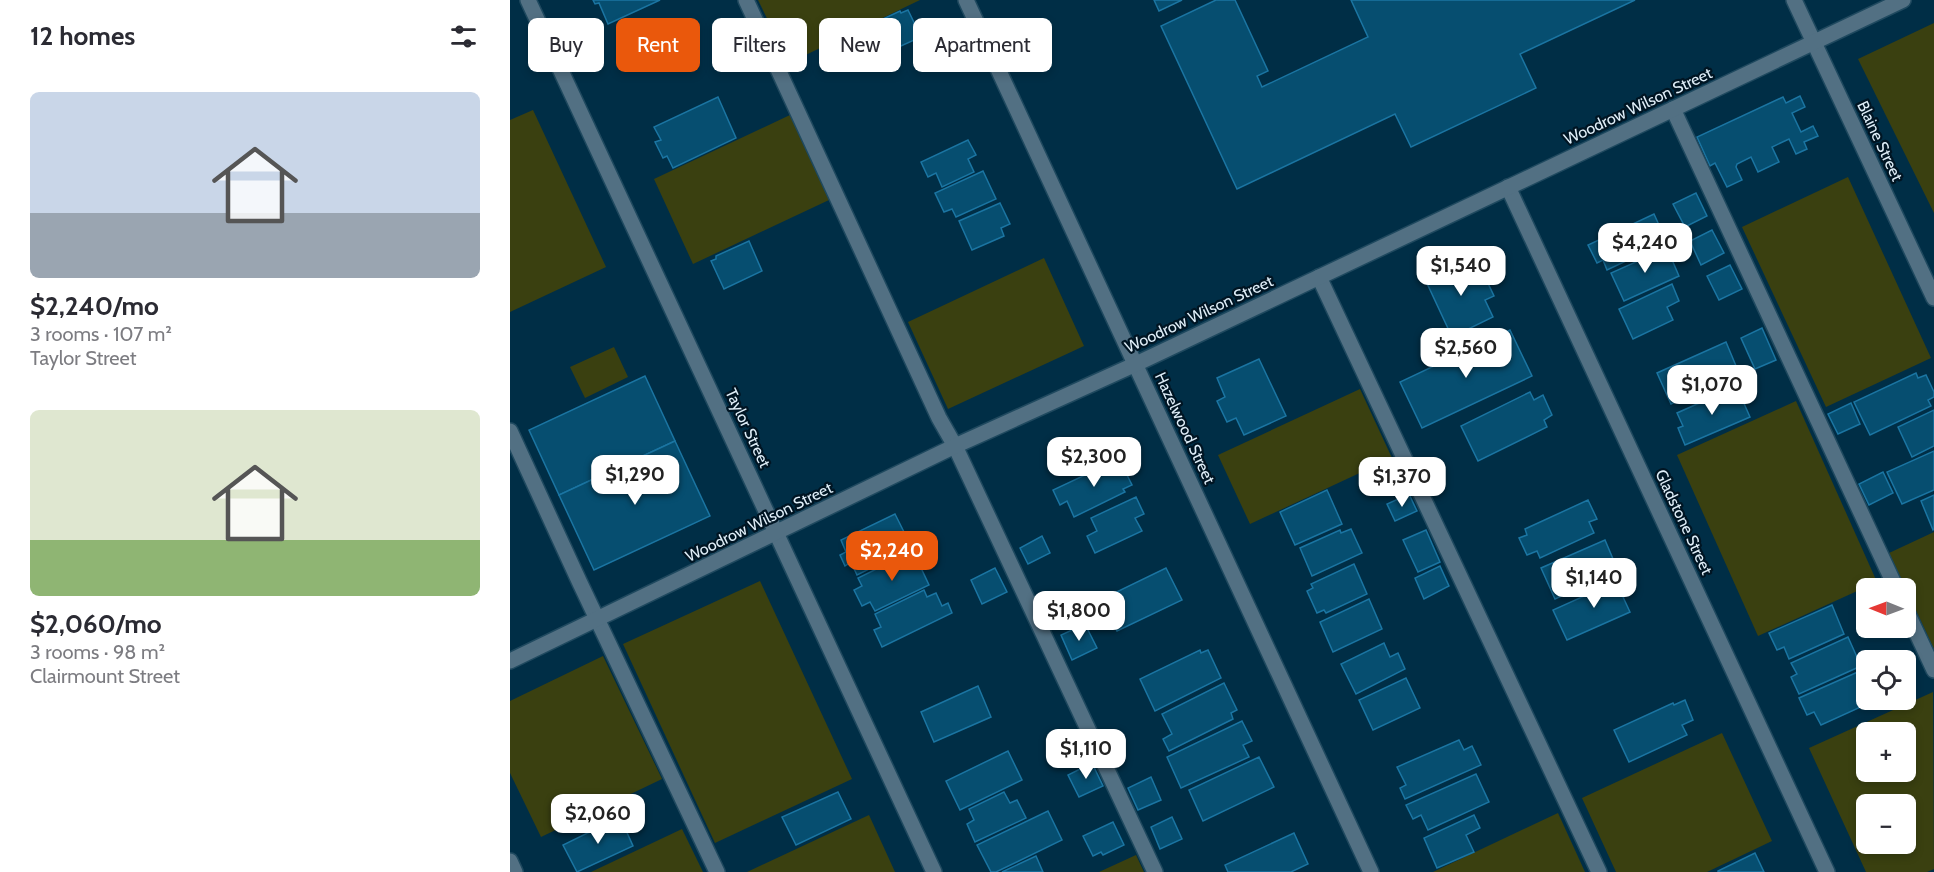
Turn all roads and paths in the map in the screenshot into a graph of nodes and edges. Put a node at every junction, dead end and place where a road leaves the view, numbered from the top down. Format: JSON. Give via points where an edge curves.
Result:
{"nodes":[{"id":1,"x":528,"y":0,"type":"edge"},
{"id":2,"x":746,"y":0,"type":"edge"},
{"id":3,"x":966,"y":0,"type":"edge"},
{"id":4,"x":1794,"y":0,"type":"edge"},
{"id":5,"x":1903,"y":0,"type":"edge"},
{"id":6,"x":1814,"y":42,"type":"junction"},
{"id":7,"x":1673,"y":109,"type":"junction"},
{"id":8,"x":1508,"y":187,"type":"junction"},
{"id":9,"x":1319,"y":277,"type":"junction"},
{"id":10,"x":1934,"y":298,"type":"edge"},
{"id":11,"x":1136,"y":364,"type":"junction"},
{"id":12,"x":510,"y":430,"type":"edge"},
{"id":13,"x":955,"y":446,"type":"junction"},
{"id":14,"x":777,"y":533,"type":"junction"},
{"id":15,"x":1891,"y":578,"type":"edge"},
{"id":16,"x":598,"y":619,"type":"junction"},
{"id":17,"x":1916,"y":632,"type":"edge"},
{"id":18,"x":510,"y":661,"type":"edge"},
{"id":19,"x":1934,"y":670,"type":"edge"},
{"id":20,"x":510,"y":861,"type":"edge"},
{"id":21,"x":515,"y":872,"type":"edge"},
{"id":22,"x":717,"y":872,"type":"edge"},
{"id":23,"x":934,"y":872,"type":"edge"},
{"id":24,"x":1155,"y":872,"type":"edge"},
{"id":25,"x":1371,"y":872,"type":"edge"},
{"id":26,"x":1599,"y":872,"type":"edge"},
{"id":27,"x":1827,"y":872,"type":"edge"}],
"edges":[{"from":1,"to":14,"type":"street","name":"Taylor Street"},
{"from":2,"to":13,"type":"street"},
{"from":3,"to":11,"type":"street","name":"Hazelwood Street"},
{"from":4,"to":6,"type":"street","name":"Blaine Street"},
{"from":5,"to":6,"type":"street","name":"Woodrow Wilson Street"},
{"from":6,"to":7,"type":"street","name":"Woodrow Wilson Street"},
{"from":6,"to":10,"type":"street","name":"Blaine Street"},
{"from":7,"to":8,"type":"street","name":"Woodrow Wilson Street"},
{"from":7,"to":15,"type":"street"},
{"from":8,"to":9,"type":"street","name":"Woodrow Wilson Street"},
{"from":8,"to":27,"type":"street","name":"Gladstone Street"},
{"from":9,"to":11,"type":"street","name":"Woodrow Wilson Street"},
{"from":9,"to":26,"type":"street"},
{"from":11,"to":13,"type":"street","name":"Woodrow Wilson Street"},
{"from":11,"to":25,"type":"street","name":"Hazelwood Street"},
{"from":12,"to":16,"type":"street"},
{"from":13,"to":14,"type":"street","name":"Woodrow Wilson Street"},
{"from":13,"to":24,"type":"street"},
{"from":14,"to":16,"type":"street","name":"Woodrow Wilson Street"},
{"from":14,"to":23,"type":"street","name":"Taylor Street"},
{"from":16,"to":18,"type":"street","name":"Woodrow Wilson Street"},
{"from":16,"to":22,"type":"street"},
{"from":17,"to":19,"type":"street"},
{"from":20,"to":21,"type":"street"}]}
